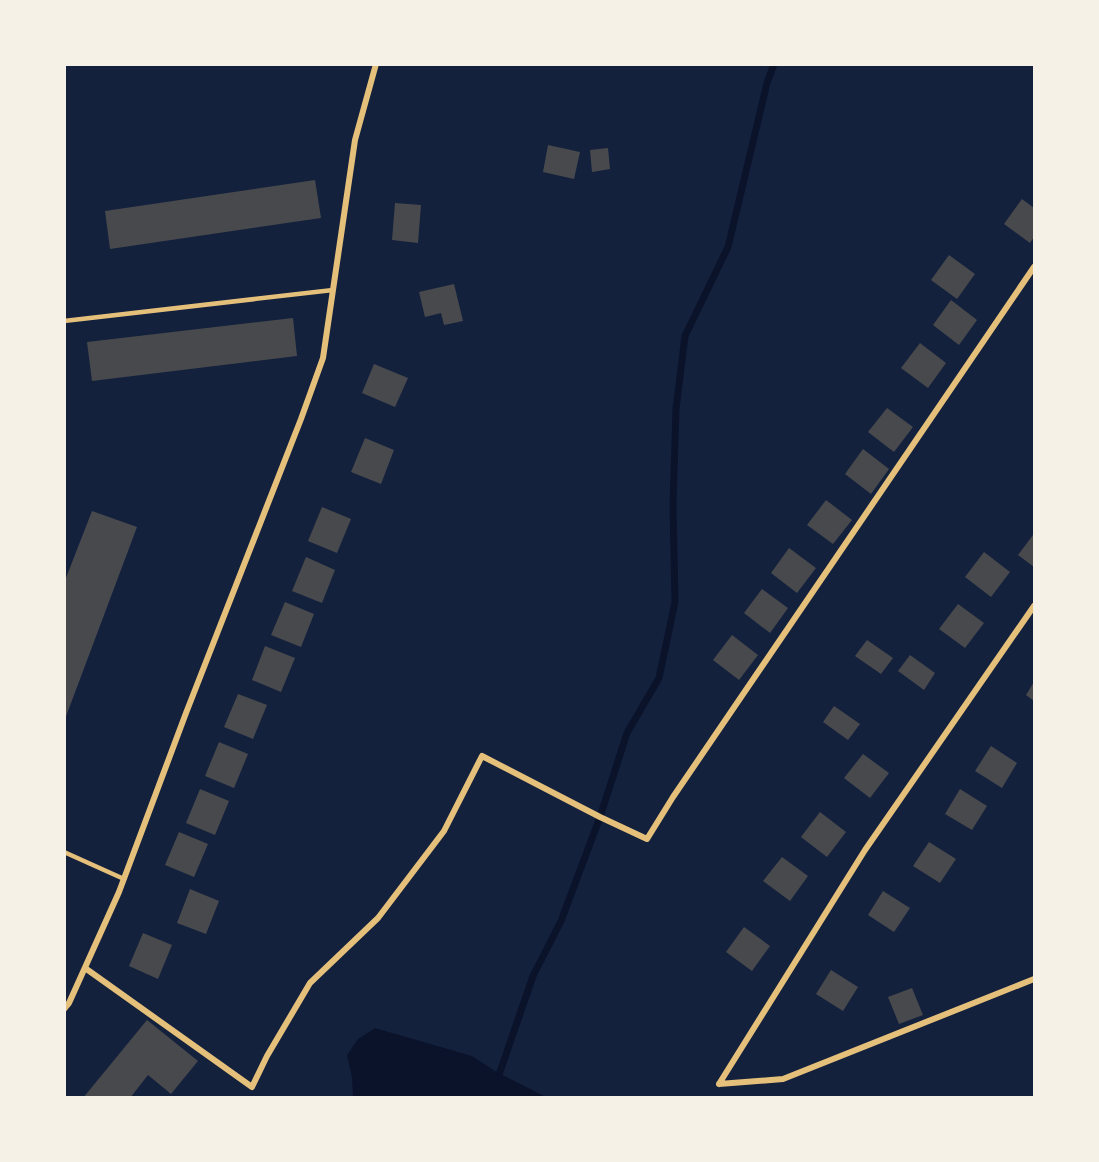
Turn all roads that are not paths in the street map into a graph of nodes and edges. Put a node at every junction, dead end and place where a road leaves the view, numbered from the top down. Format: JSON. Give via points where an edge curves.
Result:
{"nodes":[{"id":1,"x":376,"y":64,"type":"edge"},
{"id":2,"x":1035,"y":267,"type":"edge"},
{"id":3,"x":333,"y":290,"type":"junction"},
{"id":4,"x":64,"y":321,"type":"edge"},
{"id":5,"x":1035,"y":606,"type":"edge"},
{"id":6,"x":64,"y":852,"type":"edge"},
{"id":7,"x":124,"y":879,"type":"junction"},
{"id":8,"x":85,"y":968,"type":"junction"},
{"id":9,"x":1035,"y":979,"type":"edge"},
{"id":10,"x":64,"y":1009,"type":"edge"}],
"edges":[{"from":1,"to":3,"type":"street","via":[[355,140]]},
{"from":2,"to":8,"type":"street","via":[[646,839],[482,756],[444,831],[378,918],[310,983],[252,1087]]},
{"from":3,"to":4,"type":"lane"},
{"from":3,"to":7,"type":"street","via":[[323,358]]},
{"from":5,"to":9,"type":"street","via":[[865,850],[719,1084],[783,1079]]},
{"from":6,"to":7,"type":"lane"},
{"from":7,"to":8,"type":"street"},
{"from":8,"to":10,"type":"street"}]}
